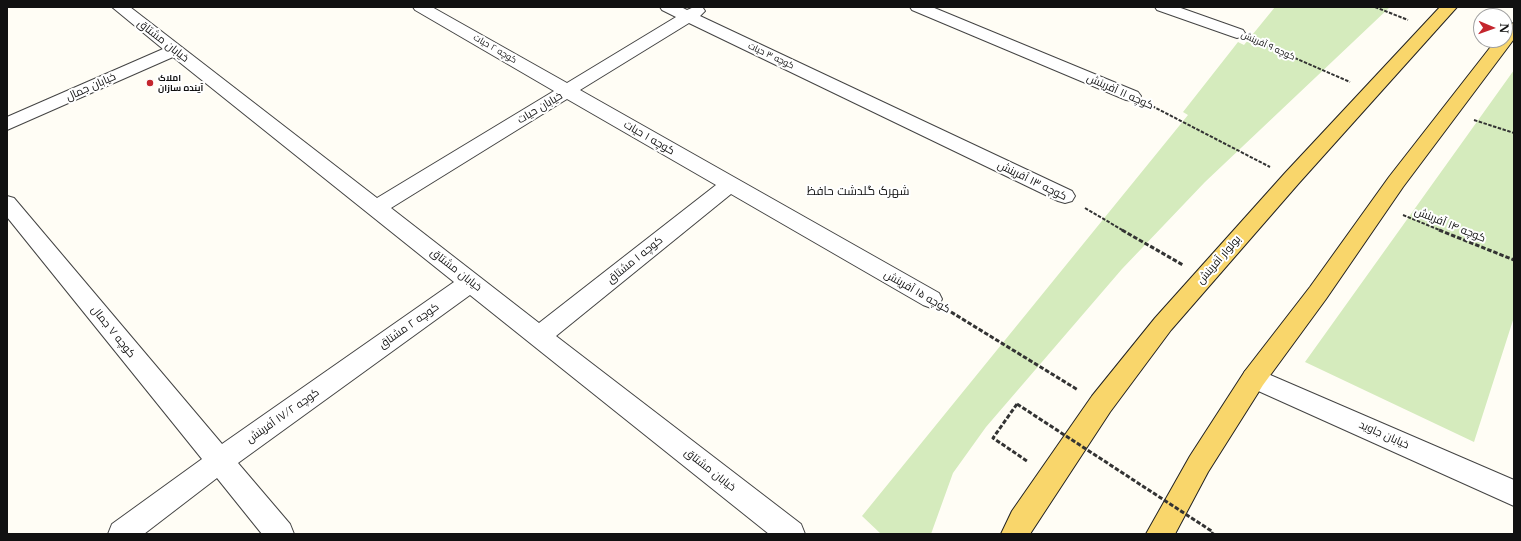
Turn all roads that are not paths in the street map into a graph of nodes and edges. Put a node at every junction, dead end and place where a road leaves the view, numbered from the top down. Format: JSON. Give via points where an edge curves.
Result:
{"nodes":[{"id":1,"x":120,"y":7,"type":"edge"},
{"id":2,"x":421,"y":7,"type":"edge"},
{"id":3,"x":668,"y":7,"type":"edge"},
{"id":4,"x":703,"y":7,"type":"edge"},
{"id":5,"x":918,"y":7,"type":"edge"},
{"id":6,"x":1164,"y":7,"type":"edge"},
{"id":7,"x":1449,"y":7,"type":"edge"},
{"id":8,"x":687,"y":16,"type":"junction"},
{"id":9,"x":1514,"y":28,"type":"edge"},
{"id":10,"x":1237,"y":33,"type":"road end"},
{"id":11,"x":175,"y":50,"type":"junction"},
{"id":12,"x":568,"y":91,"type":"junction"},
{"id":13,"x":854,"y":96,"type":"joint"},
{"id":14,"x":1132,"y":96,"type":"road end"},
{"id":15,"x":7,"y":124,"type":"edge"},
{"id":16,"x":730,"y":184,"type":"junction"},
{"id":17,"x":1065,"y":196,"type":"road end"},
{"id":18,"x":7,"y":203,"type":"edge"},
{"id":19,"x":376,"y":208,"type":"junction"},
{"id":20,"x":471,"y":282,"type":"junction"},
{"id":21,"x":931,"y":299,"type":"road end"},
{"id":22,"x":540,"y":336,"type":"junction"},
{"id":23,"x":346,"y":370,"type":"joint"},
{"id":24,"x":1254,"y":378,"type":"junction"},
{"id":25,"x":219,"y":461,"type":"junction"},
{"id":26,"x":1514,"y":493,"type":"edge"},
{"id":27,"x":122,"y":534,"type":"edge"},
{"id":28,"x":280,"y":534,"type":"edge"},
{"id":29,"x":791,"y":534,"type":"edge"},
{"id":30,"x":1015,"y":534,"type":"edge"},
{"id":31,"x":1160,"y":534,"type":"edge"}],
"edges":[{"from":1,"to":11,"type":"street","name":"خیابان مشتاق"},
{"from":2,"to":12,"type":"street","name":"کوچه ۲ حیات"},
{"from":3,"to":8,"type":"street","name":"کوچه ۳ حیات"},
{"from":4,"to":8,"type":"street","name":"خیابان حیات"},
{"from":5,"to":14,"type":"street","name":"کوچه ۱۱ آفرینش"},
{"from":6,"to":10,"type":"street","name":"کوچه ۹ آفرینش"},
{"from":7,"to":30,"type":"main road","name":"بولوار آفرینش","via":[[1292,178],[1163,324],[1101,404]]},
{"from":8,"to":12,"type":"street","name":"خیابان حیات"},
{"from":8,"to":13,"type":"street","name":"کوچه ۳ حیات"},
{"from":9,"to":24,"type":"main road"},
{"from":11,"to":15,"type":"street","name":"خیابان جمال"},
{"from":11,"to":19,"type":"street","name":"خیابان مشتاق"},
{"from":12,"to":16,"type":"street","name":"کوچه ۱ حیات"},
{"from":12,"to":19,"type":"street","name":"خیابان حیات"},
{"from":13,"to":17,"type":"street","name":"کوچه ۱۳ آفرینش"},
{"from":16,"to":21,"type":"street","name":"کوچه ۱۵ آفرینش"},
{"from":16,"to":22,"type":"street","name":"کوچه ۱ مشتاق"},
{"from":18,"to":25,"type":"street","name":"کوچه ۷ جمال"},
{"from":19,"to":20,"type":"street","name":"خیابان مشتاق"},
{"from":20,"to":22,"type":"street","name":"خیابان مشتاق"},
{"from":20,"to":23,"type":"street","name":"کوچه ۲ مشتاق"},
{"from":22,"to":29,"type":"street","name":"خیابان مشتاق"},
{"from":23,"to":25,"type":"street","name":"کوچه ۱۷/۲ آفرینش"},
{"from":24,"to":26,"type":"street","name":"خیابان جاوید"},
{"from":24,"to":31,"type":"main road","via":[[1199,464]]},
{"from":25,"to":27,"type":"street","name":"کوچه ۱۷/۲ آفرینش"},
{"from":25,"to":28,"type":"street","name":"کوچه ۷ جمال"}]}
